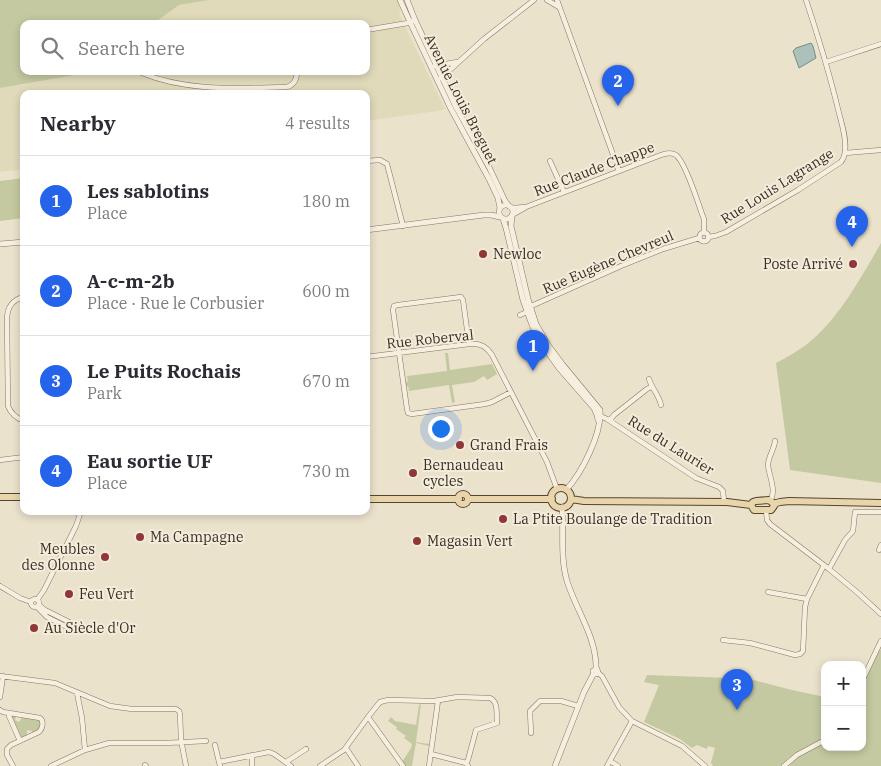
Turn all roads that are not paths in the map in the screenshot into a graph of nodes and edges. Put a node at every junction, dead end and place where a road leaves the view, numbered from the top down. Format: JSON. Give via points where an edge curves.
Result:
{"nodes":[{"id":1,"x":400,"y":0,"type":"edge"},
{"id":2,"x":407,"y":0,"type":"edge"},
{"id":3,"x":535,"y":0,"type":"edge"},
{"id":4,"x":547,"y":0,"type":"edge"},
{"id":5,"x":557,"y":0,"type":"edge"},
{"id":6,"x":806,"y":0,"type":"edge"},
{"id":7,"x":560,"y":8,"type":"junction"},
{"id":8,"x":412,"y":21,"type":"junction"},
{"id":9,"x":370,"y":29,"type":"edge"},
{"id":10,"x":881,"y":44,"type":"edge"},
{"id":11,"x":458,"y":62,"type":"junction"},
{"id":12,"x":826,"y":62,"type":"junction"},
{"id":13,"x":434,"y":67,"type":"junction"},
{"id":14,"x":148,"y":75,"type":"edge"},
{"id":15,"x":297,"y":75,"type":"edge"},
{"id":16,"x":439,"y":78,"type":"junction"},
{"id":17,"x":881,"y":150,"type":"edge"},
{"id":18,"x":845,"y":153,"type":"junction"},
{"id":19,"x":370,"y":161,"type":"edge"},
{"id":20,"x":550,"y":161,"type":"dead end"},
{"id":21,"x":619,"y":171,"type":"junction"},
{"id":22,"x":564,"y":192,"type":"junction"},
{"id":23,"x":509,"y":206,"type":"junction"},
{"id":24,"x":526,"y":207,"type":"junction"},
{"id":25,"x":500,"y":208,"type":"junction"},
{"id":26,"x":484,"y":215,"type":"junction"},
{"id":27,"x":512,"y":216,"type":"junction"},
{"id":28,"x":502,"y":218,"type":"junction"},
{"id":29,"x":403,"y":226,"type":"junction"},
{"id":30,"x":370,"y":230,"type":"edge"},
{"id":31,"x":704,"y":232,"type":"junction"},
{"id":32,"x":708,"y":237,"type":"junction"},
{"id":33,"x":699,"y":238,"type":"junction"},
{"id":34,"x":20,"y":242,"type":"edge"},
{"id":35,"x":0,"y":244,"type":"edge"},
{"id":36,"x":20,"y":298,"type":"edge"},
{"id":37,"x":528,"y":309,"type":"junction"},
{"id":38,"x":520,"y":314,"type":"dead end"},
{"id":39,"x":469,"y":344,"type":"junction"},
{"id":40,"x":399,"y":353,"type":"junction"},
{"id":41,"x":370,"y":357,"type":"edge"},
{"id":42,"x":648,"y":380,"type":"dead end"},
{"id":43,"x":651,"y":387,"type":"junction"},
{"id":44,"x":511,"y":392,"type":"junction"},
{"id":45,"x":661,"y":405,"type":"dead end"},
{"id":46,"x":599,"y":415,"type":"junction"},
{"id":47,"x":20,"y":420,"type":"edge"},
{"id":48,"x":610,"y":420,"type":"junction"},
{"id":49,"x":775,"y":442,"type":"dead end"},
{"id":50,"x":20,"y":458,"type":"edge"},
{"id":51,"x":0,"y":460,"type":"edge"},
{"id":52,"x":557,"y":489,"type":"junction"},
{"id":53,"x":566,"y":490,"type":"junction"},
{"id":54,"x":0,"y":497,"type":"edge"},
{"id":55,"x":20,"y":497,"type":"edge"},
{"id":56,"x":370,"y":499,"type":"edge"},
{"id":57,"x":552,"y":499,"type":"junction"},
{"id":58,"x":571,"y":499,"type":"junction"},
{"id":59,"x":724,"y":502,"type":"junction"},
{"id":60,"x":772,"y":502,"type":"junction"},
{"id":61,"x":855,"y":502,"type":"junction"},
{"id":62,"x":881,"y":503,"type":"edge"},
{"id":63,"x":751,"y":506,"type":"junction"},
{"id":64,"x":562,"y":508,"type":"junction"},
{"id":65,"x":766,"y":510,"type":"junction"},
{"id":66,"x":855,"y":512,"type":"junction"},
{"id":67,"x":881,"y":512,"type":"edge"},
{"id":68,"x":80,"y":515,"type":"edge"},
{"id":69,"x":824,"y":565,"type":"junction"},
{"id":70,"x":829,"y":568,"type":"junction"},
{"id":71,"x":0,"y":586,"type":"edge"},
{"id":72,"x":768,"y":592,"type":"dead end"},
{"id":73,"x":807,"y":599,"type":"junction"},
{"id":74,"x":37,"y":604,"type":"junction"},
{"id":75,"x":881,"y":614,"type":"edge"},
{"id":76,"x":723,"y":640,"type":"dead end"},
{"id":77,"x":881,"y":641,"type":"edge"},
{"id":78,"x":596,"y":672,"type":"junction"},
{"id":79,"x":866,"y":673,"type":"edge"},
{"id":80,"x":1,"y":676,"type":"edge"},
{"id":81,"x":77,"y":693,"type":"junction"},
{"id":82,"x":0,"y":697,"type":"edge"},
{"id":83,"x":438,"y":700,"type":"junction"},
{"id":84,"x":578,"y":706,"type":"junction"},
{"id":85,"x":0,"y":710,"type":"edge"},
{"id":86,"x":9,"y":713,"type":"junction"},
{"id":87,"x":368,"y":717,"type":"junction"},
{"id":88,"x":632,"y":721,"type":"junction"},
{"id":89,"x":531,"y":733,"type":"dead end"},
{"id":90,"x":20,"y":741,"type":"junction"},
{"id":91,"x":206,"y":741,"type":"dead end"},
{"id":92,"x":821,"y":742,"type":"edge"},
{"id":93,"x":182,"y":743,"type":"junction"},
{"id":94,"x":215,"y":745,"type":"dead end"},
{"id":95,"x":346,"y":748,"type":"junction"},
{"id":96,"x":306,"y":749,"type":"dead end"},
{"id":97,"x":85,"y":750,"type":"junction"},
{"id":98,"x":0,"y":751,"type":"edge"},
{"id":99,"x":7,"y":751,"type":"junction"},
{"id":100,"x":431,"y":754,"type":"junction"},
{"id":101,"x":252,"y":755,"type":"junction"},
{"id":102,"x":286,"y":762,"type":"junction"},
{"id":103,"x":62,"y":764,"type":"edge"},
{"id":104,"x":220,"y":764,"type":"edge"},
{"id":105,"x":608,"y":764,"type":"edge"},
{"id":106,"x":467,"y":765,"type":"edge"},
{"id":107,"x":13,"y":766,"type":"edge"},
{"id":108,"x":51,"y":766,"type":"edge"},
{"id":109,"x":186,"y":766,"type":"edge"},
{"id":110,"x":252,"y":766,"type":"edge"},
{"id":111,"x":291,"y":766,"type":"edge"},
{"id":112,"x":320,"y":766,"type":"edge"},
{"id":113,"x":358,"y":766,"type":"edge"},
{"id":114,"x":403,"y":766,"type":"edge"},
{"id":115,"x":429,"y":766,"type":"edge"},
{"id":116,"x":555,"y":766,"type":"edge"},
{"id":117,"x":618,"y":766,"type":"edge"},
{"id":118,"x":705,"y":766,"type":"edge"},
{"id":119,"x":784,"y":766,"type":"edge"}],
"edges":[{"from":1,"to":8,"type":"street","name":"Avenue Louis Breguet"},
{"from":2,"to":8,"type":"street","name":"Avenue Louis Breguet"},
{"from":3,"to":11,"type":"street"},
{"from":4,"to":7,"type":"street"},
{"from":5,"to":7,"type":"street"},
{"from":6,"to":12,"type":"street","name":"Rue Louis Lagrange"},
{"from":7,"to":21,"type":"street"},
{"from":8,"to":9,"type":"street"},
{"from":8,"to":13,"type":"street","name":"Avenue Louis Breguet"},
{"from":10,"to":12,"type":"street"},
{"from":11,"to":13,"type":"street"},
{"from":11,"to":16,"type":"street"},
{"from":12,"to":18,"type":"street","name":"Rue Louis Lagrange","via":[[842,126]]},
{"from":13,"to":16,"type":"street","name":"Avenue Louis Breguet"},
{"from":14,"to":15,"type":"street","via":[[164,81],[218,88],[287,87],[294,83]]},
{"from":16,"to":23,"type":"street","name":"Avenue Louis Breguet"},
{"from":16,"to":25,"type":"street","name":"Avenue Louis Breguet","via":[[450,107],[489,178]]},
{"from":17,"to":18,"type":"street"},
{"from":18,"to":32,"type":"street","name":"Rue Louis Lagrange","via":[[841,162],[798,190],[726,232]]},
{"from":19,"to":29,"type":"street","via":[[380,160],[387,164]]},
{"from":20,"to":22,"type":"street"},
{"from":21,"to":22,"type":"street","name":"Rue Claude Chappe"},
{"from":21,"to":31,"type":"street","name":"Rue Claude Chappe","via":[[661,154],[674,153],[684,165],[704,219]]},
{"from":22,"to":24,"type":"street","name":"Rue Claude Chappe"},
{"from":23,"to":24,"type":"street","name":"Rue Claude Chappe"},
{"from":23,"to":25,"type":"street"},
{"from":23,"to":27,"type":"street"},
{"from":24,"to":27,"type":"street","name":"Rue Claude Chappe"},
{"from":25,"to":26,"type":"street"},
{"from":25,"to":28,"type":"street"},
{"from":26,"to":28,"type":"street"},
{"from":26,"to":29,"type":"street"},
{"from":27,"to":28,"type":"street"},
{"from":27,"to":37,"type":"street","via":[[511,226]]},
{"from":28,"to":37,"type":"street"},
{"from":29,"to":30,"type":"street"},
{"from":31,"to":32,"type":"street"},
{"from":31,"to":33,"type":"street"},
{"from":32,"to":33,"type":"street","via":[[704,242]]},
{"from":33,"to":37,"type":"street","name":"Rue Eugène Chevreul","via":[[621,266]]},
{"from":34,"to":35,"type":"street"},
{"from":36,"to":47,"type":"street","via":[[7,312],[8,406]]},
{"from":37,"to":38,"type":"street","name":"Rue Eugène Chevreul"},
{"from":37,"to":46,"type":"street","via":[[532,325],[544,347]]},
{"from":39,"to":40,"type":"street","name":"Rue Roberval"},
{"from":39,"to":40,"type":"street","via":[[463,300],[458,297],[394,306]]},
{"from":39,"to":44,"type":"street","name":"Rue Roberval","via":[[478,344],[489,350]]},
{"from":40,"to":41,"type":"street","name":"Rue Roberval"},
{"from":40,"to":44,"type":"street","via":[[406,409],[410,414],[485,404]]},
{"from":42,"to":43,"type":"street"},
{"from":43,"to":45,"type":"street"},
{"from":43,"to":48,"type":"street"},
{"from":44,"to":52,"type":"street","name":"Rue Roberval","via":[[547,462]]},
{"from":46,"to":48,"type":"street","name":"Rue du Laurier"},
{"from":46,"to":53,"type":"street","via":[[595,439]]},
{"from":48,"to":59,"type":"street","name":"Rue du Laurier","via":[[696,478],[719,487],[723,491]]},
{"from":49,"to":60,"type":"street","via":[[768,462]]},
{"from":50,"to":51,"type":"street"},
{"from":52,"to":53,"type":"main road"},
{"from":52,"to":57,"type":"main road"},
{"from":53,"to":58,"type":"main road"},
{"from":54,"to":55,"type":"main road"},
{"from":56,"to":57,"type":"main road","via":[[459,499],[464,495],[468,499]]},
{"from":57,"to":64,"type":"main road"},
{"from":58,"to":59,"type":"main road"},
{"from":58,"to":64,"type":"main road"},
{"from":59,"to":63,"type":"main road"},
{"from":60,"to":61,"type":"main road"},
{"from":60,"to":63,"type":"main road","via":[[754,501]]},
{"from":60,"to":65,"type":"main road","via":[[771,510]]},
{"from":61,"to":62,"type":"main road"},
{"from":61,"to":66,"type":"street"},
{"from":63,"to":65,"type":"main road","via":[[754,510]]},
{"from":64,"to":78,"type":"street","via":[[566,579],[593,648]]},
{"from":65,"to":69,"type":"street","via":[[770,524]]},
{"from":66,"to":67,"type":"street"},
{"from":66,"to":70,"type":"street","via":[[853,531]]},
{"from":68,"to":74,"type":"street"},
{"from":69,"to":70,"type":"street"},
{"from":69,"to":73,"type":"street"},
{"from":70,"to":75,"type":"street"},
{"from":71,"to":74,"type":"street","via":[[22,599],[31,602],[33,599]]},
{"from":72,"to":73,"type":"street"},
{"from":73,"to":76,"type":"street","via":[[803,651],[800,654]]},
{"from":74,"to":74,"type":"street","via":[[46,616],[73,630],[76,628]]},
{"from":77,"to":79,"type":"street"},
{"from":78,"to":84,"type":"street"},
{"from":78,"to":88,"type":"street"},
{"from":80,"to":81,"type":"street","via":[[55,683]]},
{"from":80,"to":82,"type":"street"},
{"from":81,"to":93,"type":"street","via":[[110,706],[176,709],[180,714]]},
{"from":81,"to":97,"type":"street"},
{"from":83,"to":87,"type":"street","via":[[388,700],[380,702]]},
{"from":83,"to":100,"type":"street"},
{"from":83,"to":106,"type":"street","via":[[490,698],[496,703],[497,723],[476,730]]},
{"from":84,"to":89,"type":"street","via":[[561,701],[540,701],[530,711]]},
{"from":84,"to":116,"type":"street"},
{"from":85,"to":86,"type":"street"},
{"from":86,"to":90,"type":"street"},
{"from":86,"to":90,"type":"street","via":[[42,719],[39,732]]},
{"from":87,"to":95,"type":"street"},
{"from":87,"to":114,"type":"street"},
{"from":88,"to":105,"type":"street"},
{"from":88,"to":118,"type":"street","via":[[682,746]]},
{"from":90,"to":99,"type":"street"},
{"from":91,"to":93,"type":"street"},
{"from":92,"to":119,"type":"street"},
{"from":93,"to":97,"type":"street","via":[[109,743]]},
{"from":93,"to":109,"type":"street"},
{"from":94,"to":104,"type":"street"},
{"from":95,"to":112,"type":"street"},
{"from":95,"to":113,"type":"street"},
{"from":96,"to":102,"type":"street"},
{"from":97,"to":103,"type":"street"},
{"from":98,"to":99,"type":"street"},
{"from":99,"to":107,"type":"street"},
{"from":100,"to":106,"type":"street"},
{"from":100,"to":115,"type":"street"},
{"from":101,"to":102,"type":"street","via":[[272,752]]},
{"from":101,"to":104,"type":"street"},
{"from":101,"to":110,"type":"street"},
{"from":102,"to":111,"type":"street"},
{"from":103,"to":108,"type":"street"},
{"from":105,"to":117,"type":"street"}]}
